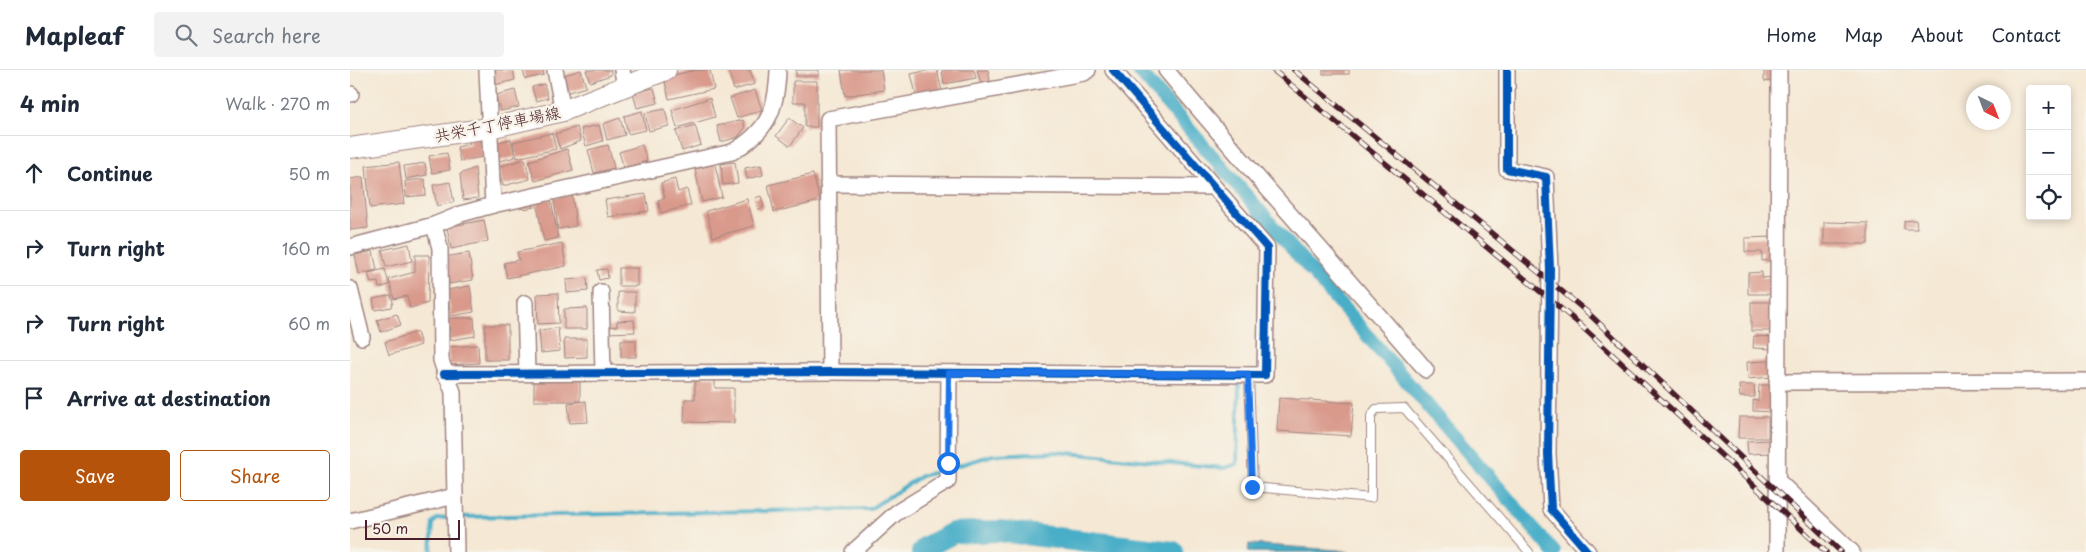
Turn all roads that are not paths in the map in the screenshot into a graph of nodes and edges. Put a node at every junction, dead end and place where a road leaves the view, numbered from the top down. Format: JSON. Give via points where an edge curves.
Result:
{"nodes":[{"id":1,"x":487,"y":70,"type":"edge"},
{"id":2,"x":555,"y":70,"type":"edge"},
{"id":3,"x":666,"y":70,"type":"edge"},
{"id":4,"x":778,"y":70,"type":"edge"},
{"id":5,"x":1088,"y":70,"type":"edge"},
{"id":6,"x":1113,"y":70,"type":"edge"},
{"id":7,"x":1166,"y":70,"type":"edge"},
{"id":8,"x":1507,"y":70,"type":"edge"},
{"id":9,"x":1779,"y":70,"type":"edge"},
{"id":10,"x":623,"y":79,"type":"edge"},
{"id":11,"x":563,"y":111,"type":"junction"},
{"id":12,"x":490,"y":128,"type":"junction"},
{"id":13,"x":350,"y":148,"type":"edge"},
{"id":14,"x":828,"y":184,"type":"junction"},
{"id":15,"x":1214,"y":187,"type":"junction"},
{"id":16,"x":493,"y":205,"type":"junction"},
{"id":17,"x":434,"y":225,"type":"junction"},
{"id":18,"x":350,"y":247,"type":"edge"},
{"id":19,"x":350,"y":289,"type":"edge"},
{"id":20,"x":601,"y":292,"type":"dead end"},
{"id":21,"x":526,"y":303,"type":"dead end"},
{"id":22,"x":362,"y":337,"type":"dead end"},
{"id":23,"x":1426,"y":370,"type":"dead end"},
{"id":24,"x":603,"y":372,"type":"junction"},
{"id":25,"x":830,"y":372,"type":"junction"},
{"id":26,"x":527,"y":373,"type":"junction"},
{"id":27,"x":949,"y":373,"type":"junction"},
{"id":28,"x":444,"y":374,"type":"junction"},
{"id":29,"x":1248,"y":374,"type":"junction"},
{"id":30,"x":2086,"y":381,"type":"edge"},
{"id":31,"x":1777,"y":382,"type":"junction"},
{"id":32,"x":1778,"y":481,"type":"junction"},
{"id":33,"x":455,"y":496,"type":"junction"},
{"id":34,"x":350,"y":521,"type":"edge"},
{"id":35,"x":456,"y":552,"type":"edge"},
{"id":36,"x":852,"y":552,"type":"edge"},
{"id":37,"x":1529,"y":552,"type":"edge"},
{"id":38,"x":1588,"y":552,"type":"edge"},
{"id":39,"x":1777,"y":552,"type":"edge"},
{"id":40,"x":1852,"y":552,"type":"edge"}],
"edges":[{"from":1,"to":12,"type":"street"},
{"from":2,"to":11,"type":"street"},
{"from":3,"to":10,"type":"main road","name":"共栄千丁停車場線"},
{"from":4,"to":16,"type":"street","via":[[773,107],[766,124],[750,142],[732,152]]},
{"from":5,"to":14,"type":"street","via":[[1030,84],[828,119]]},
{"from":6,"to":15,"type":"street"},
{"from":7,"to":23,"type":"street"},
{"from":8,"to":38,"type":"street","via":[[1507,169],[1546,178],[1550,269],[1548,454],[1551,509]]},
{"from":9,"to":31,"type":"street"},
{"from":10,"to":11,"type":"main road","name":"共栄千丁停車場線"},
{"from":11,"to":12,"type":"main road","name":"共栄千丁停車場線"},
{"from":12,"to":13,"type":"main road","name":"共栄千丁停車場線"},
{"from":12,"to":16,"type":"street"},
{"from":14,"to":15,"type":"street"},
{"from":14,"to":25,"type":"street"},
{"from":15,"to":29,"type":"street","via":[[1267,248],[1266,374]]},
{"from":16,"to":17,"type":"street"},
{"from":17,"to":18,"type":"street"},
{"from":17,"to":28,"type":"street","via":[[440,248],[441,360]]},
{"from":19,"to":22,"type":"street"},
{"from":20,"to":24,"type":"street"},
{"from":21,"to":26,"type":"street"},
{"from":24,"to":25,"type":"street"},
{"from":24,"to":26,"type":"street"},
{"from":25,"to":27,"type":"street"},
{"from":26,"to":28,"type":"street"},
{"from":27,"to":29,"type":"street"},
{"from":27,"to":36,"type":"street","via":[[948,481],[896,513]]},
{"from":28,"to":33,"type":"street","via":[[452,392]]},
{"from":29,"to":37,"type":"lane","via":[[1252,487],[1371,498],[1371,416],[1376,409],[1404,408]]},
{"from":30,"to":31,"type":"street"},
{"from":31,"to":32,"type":"street"},
{"from":32,"to":39,"type":"street"},
{"from":32,"to":40,"type":"street"},
{"from":33,"to":34,"type":"street"},
{"from":33,"to":35,"type":"street"}]}
